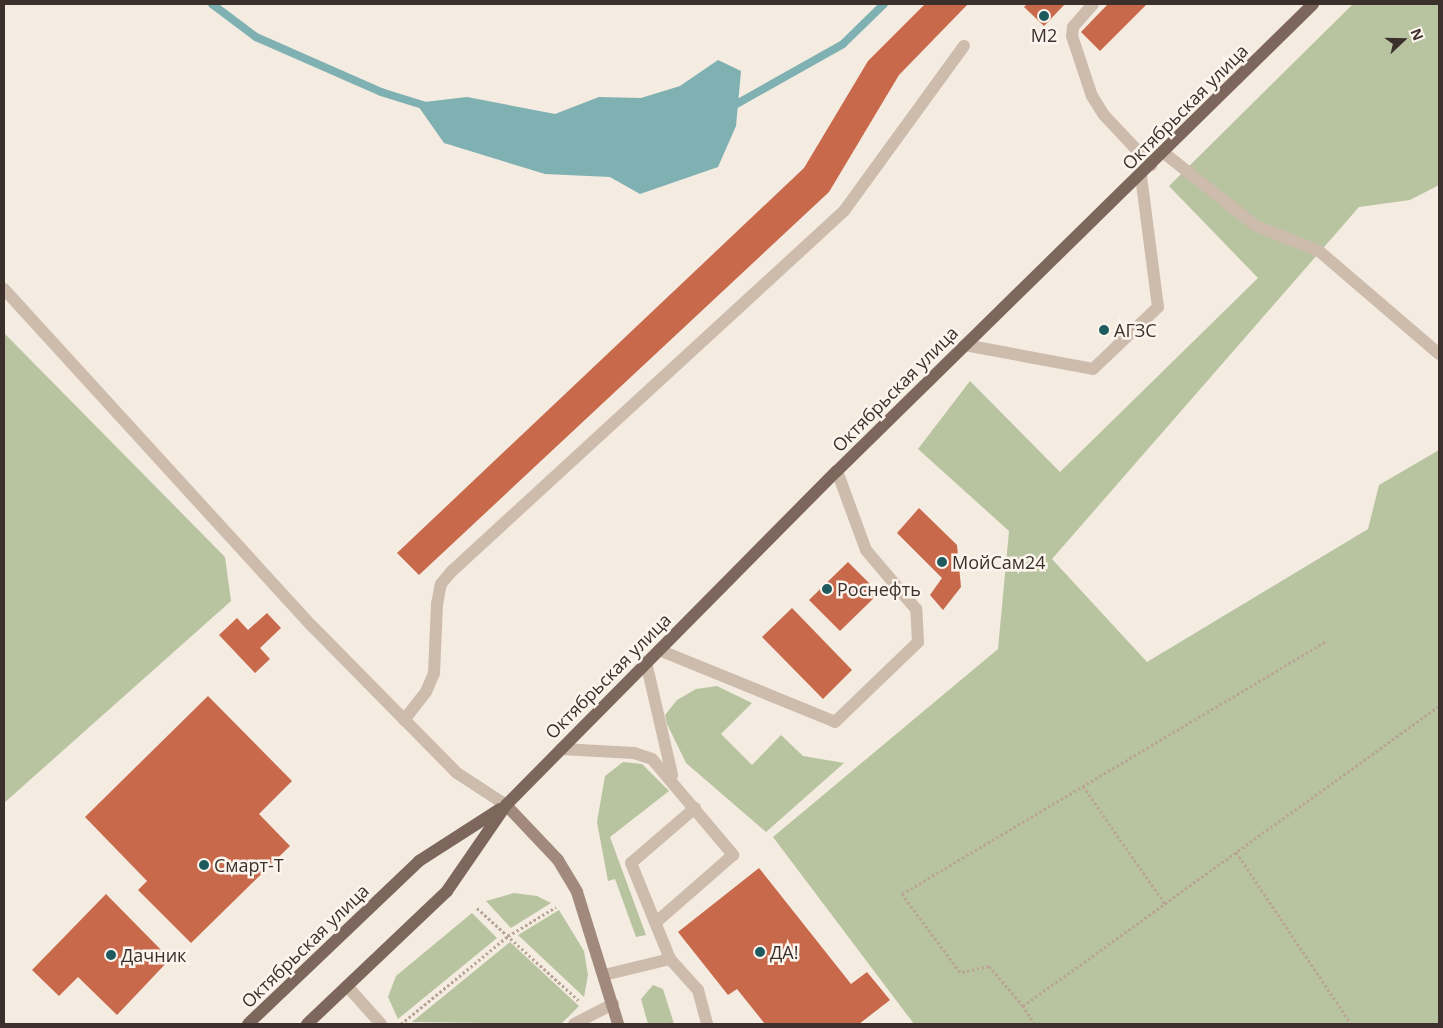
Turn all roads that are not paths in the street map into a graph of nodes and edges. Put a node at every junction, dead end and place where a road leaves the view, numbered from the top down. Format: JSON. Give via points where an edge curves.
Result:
{"nodes":[{"id":1,"x":1093,"y":4,"type":"edge"},
{"id":2,"x":1313,"y":4,"type":"edge"},
{"id":3,"x":964,"y":46,"type":"dead end"},
{"id":4,"x":1164,"y":153,"type":"junction"},
{"id":5,"x":1151,"y":165,"type":"junction"},
{"id":6,"x":1140,"y":176,"type":"junction"},
{"id":7,"x":4,"y":289,"type":"edge"},
{"id":8,"x":965,"y":345,"type":"junction"},
{"id":9,"x":1439,"y":354,"type":"edge"},
{"id":10,"x":837,"y":471,"type":"junction"},
{"id":11,"x":659,"y":650,"type":"junction"},
{"id":12,"x":646,"y":662,"type":"junction"},
{"id":13,"x":404,"y":720,"type":"junction"},
{"id":14,"x":561,"y":749,"type":"junction"},
{"id":15,"x":674,"y":780,"type":"junction"},
{"id":16,"x":506,"y":804,"type":"junction"},
{"id":17,"x":695,"y":808,"type":"junction"},
{"id":18,"x":656,"y":923,"type":"junction"},
{"id":19,"x":670,"y":959,"type":"junction"},
{"id":20,"x":604,"y":975,"type":"junction"},
{"id":21,"x":347,"y":986,"type":"junction"},
{"id":22,"x":613,"y":1004,"type":"junction"},
{"id":23,"x":248,"y":1024,"type":"edge"},
{"id":24,"x":307,"y":1024,"type":"edge"},
{"id":25,"x":381,"y":1024,"type":"edge"},
{"id":26,"x":574,"y":1024,"type":"edge"},
{"id":27,"x":618,"y":1024,"type":"edge"},
{"id":28,"x":707,"y":1024,"type":"edge"}],
"edges":[{"from":1,"to":5,"type":"lane","via":[[1073,27],[1072,36],[1092,96],[1104,115]]},
{"from":2,"to":4,"type":"main road","name":"Октябрьская улица"},
{"from":3,"to":13,"type":"lane","via":[[844,211],[441,584],[434,673],[426,692]]},
{"from":4,"to":5,"type":"main road","name":"Октябрьская улица"},
{"from":4,"to":9,"type":"lane","via":[[1256,226],[1319,251]]},
{"from":5,"to":6,"type":"main road","name":"Октябрьская улица"},
{"from":6,"to":8,"type":"main road","name":"Октябрьская улица"},
{"from":6,"to":8,"type":"lane","via":[[1158,307],[1093,370]]},
{"from":7,"to":13,"type":"lane"},
{"from":8,"to":10,"type":"main road","name":"Октябрьская улица"},
{"from":10,"to":11,"type":"main road","name":"Октябрьская улица"},
{"from":10,"to":11,"type":"lane","via":[[866,550],[916,610],[918,642],[835,722]]},
{"from":11,"to":12,"type":"main road","name":"Октябрьская улица"},
{"from":12,"to":14,"type":"main road","name":"Октябрьская улица"},
{"from":12,"to":15,"type":"lane"},
{"from":13,"to":16,"type":"lane","via":[[457,773]]},
{"from":14,"to":15,"type":"lane","via":[[640,754],[659,764]]},
{"from":14,"to":16,"type":"main road","name":"Октябрьская улица"},
{"from":15,"to":17,"type":"lane"},
{"from":16,"to":20,"type":"main road","via":[[558,860],[577,892]]},
{"from":16,"to":21,"type":"main road","name":"Октябрьская улица","via":[[447,891]]},
{"from":16,"to":23,"type":"main road","name":"Октябрьская улица","via":[[419,861]]},
{"from":17,"to":18,"type":"lane","via":[[631,860]]},
{"from":17,"to":18,"type":"lane","via":[[733,858]]},
{"from":18,"to":19,"type":"lane"},
{"from":19,"to":20,"type":"lane"},
{"from":19,"to":28,"type":"lane","via":[[698,990]]},
{"from":20,"to":22,"type":"main road"},
{"from":21,"to":24,"type":"main road","name":"Октябрьская улица"},
{"from":21,"to":25,"type":"lane"},
{"from":22,"to":26,"type":"lane","via":[[591,1012]]},
{"from":22,"to":27,"type":"main road"}]}
